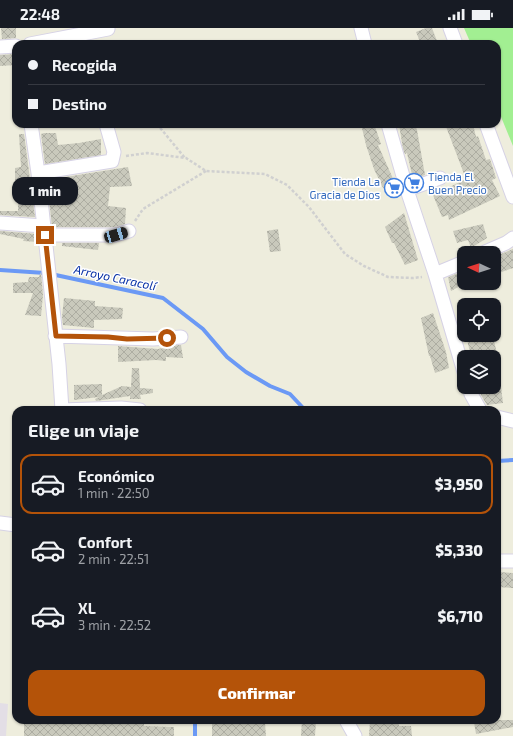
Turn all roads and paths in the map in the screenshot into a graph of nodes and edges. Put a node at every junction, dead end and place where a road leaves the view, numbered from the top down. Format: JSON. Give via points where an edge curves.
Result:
{"nodes":[{"id":1,"x":361,"y":28,"type":"edge"},
{"id":2,"x":450,"y":28,"type":"edge"},
{"id":3,"x":108,"y":29,"type":"dead end"},
{"id":4,"x":81,"y":35,"type":"edge"},
{"id":5,"x":53,"y":40,"type":"edge"},
{"id":6,"x":364,"y":40,"type":"edge"},
{"id":7,"x":454,"y":40,"type":"edge"},
{"id":8,"x":12,"y":46,"type":"edge"},
{"id":9,"x":0,"y":47,"type":"edge"},
{"id":10,"x":32,"y":128,"type":"edge"},
{"id":11,"x":107,"y":128,"type":"edge"},
{"id":12,"x":160,"y":128,"type":"edge"},
{"id":13,"x":389,"y":128,"type":"edge"},
{"id":14,"x":487,"y":128,"type":"edge"},
{"id":15,"x":114,"y":158,"type":"junction"},
{"id":16,"x":186,"y":158,"type":"junction"},
{"id":17,"x":206,"y":171,"type":"junction"},
{"id":18,"x":38,"y":173,"type":"junction"},
{"id":19,"x":440,"y":178,"type":"dead end"},
{"id":20,"x":407,"y":190,"type":"junction"},
{"id":21,"x":513,"y":197,"type":"edge"},
{"id":22,"x":0,"y":223,"type":"edge"},
{"id":23,"x":44,"y":230,"type":"junction"},
{"id":24,"x":128,"y":231,"type":"joint"},
{"id":25,"x":513,"y":238,"type":"edge"},
{"id":26,"x":499,"y":246,"type":"edge"},
{"id":27,"x":457,"y":265,"type":"edge"},
{"id":28,"x":435,"y":274,"type":"junction"},
{"id":29,"x":56,"y":336,"type":"junction"},
{"id":30,"x":181,"y":337,"type":"dead end"},
{"id":31,"x":457,"y":350,"type":"edge"},
{"id":32,"x":471,"y":394,"type":"edge"},
{"id":33,"x":62,"y":406,"type":"edge"},
{"id":34,"x":478,"y":406,"type":"edge"},
{"id":35,"x":501,"y":418,"type":"edge"},
{"id":36,"x":513,"y":421,"type":"edge"},
{"id":37,"x":0,"y":524,"type":"edge"},
{"id":38,"x":12,"y":525,"type":"edge"},
{"id":39,"x":501,"y":561,"type":"edge"},
{"id":40,"x":513,"y":561,"type":"edge"},
{"id":41,"x":348,"y":724,"type":"edge"},
{"id":42,"x":355,"y":736,"type":"edge"}],
"edges":[{"from":1,"to":6,"type":"street"},
{"from":2,"to":7,"type":"street"},
{"from":3,"to":4,"type":"street"},
{"from":4,"to":5,"type":"street"},
{"from":8,"to":9,"type":"street"},
{"from":10,"to":18,"type":"street"},
{"from":11,"to":15,"type":"street"},
{"from":12,"to":16,"type":"path"},
{"from":13,"to":20,"type":"street"},
{"from":14,"to":21,"type":"street"},
{"from":15,"to":16,"type":"path","via":[[147,153]]},
{"from":15,"to":18,"type":"street"},
{"from":16,"to":17,"type":"path"},
{"from":17,"to":24,"type":"path","via":[[143,209]]},
{"from":17,"to":28,"type":"path","via":[[264,174],[287,185],[309,206],[346,254],[388,277],[413,278]]},
{"from":18,"to":23,"type":"street"},
{"from":19,"to":20,"type":"street"},
{"from":20,"to":28,"type":"street"},
{"from":22,"to":23,"type":"street"},
{"from":23,"to":24,"type":"street","via":[[116,235]]},
{"from":23,"to":29,"type":"street"},
{"from":25,"to":26,"type":"street"},
{"from":27,"to":28,"type":"street"},
{"from":28,"to":31,"type":"street"},
{"from":29,"to":30,"type":"street","via":[[153,339]]},
{"from":29,"to":33,"type":"street"},
{"from":32,"to":34,"type":"street"},
{"from":35,"to":36,"type":"street"},
{"from":37,"to":38,"type":"street"},
{"from":39,"to":40,"type":"street"},
{"from":41,"to":42,"type":"street"}]}
